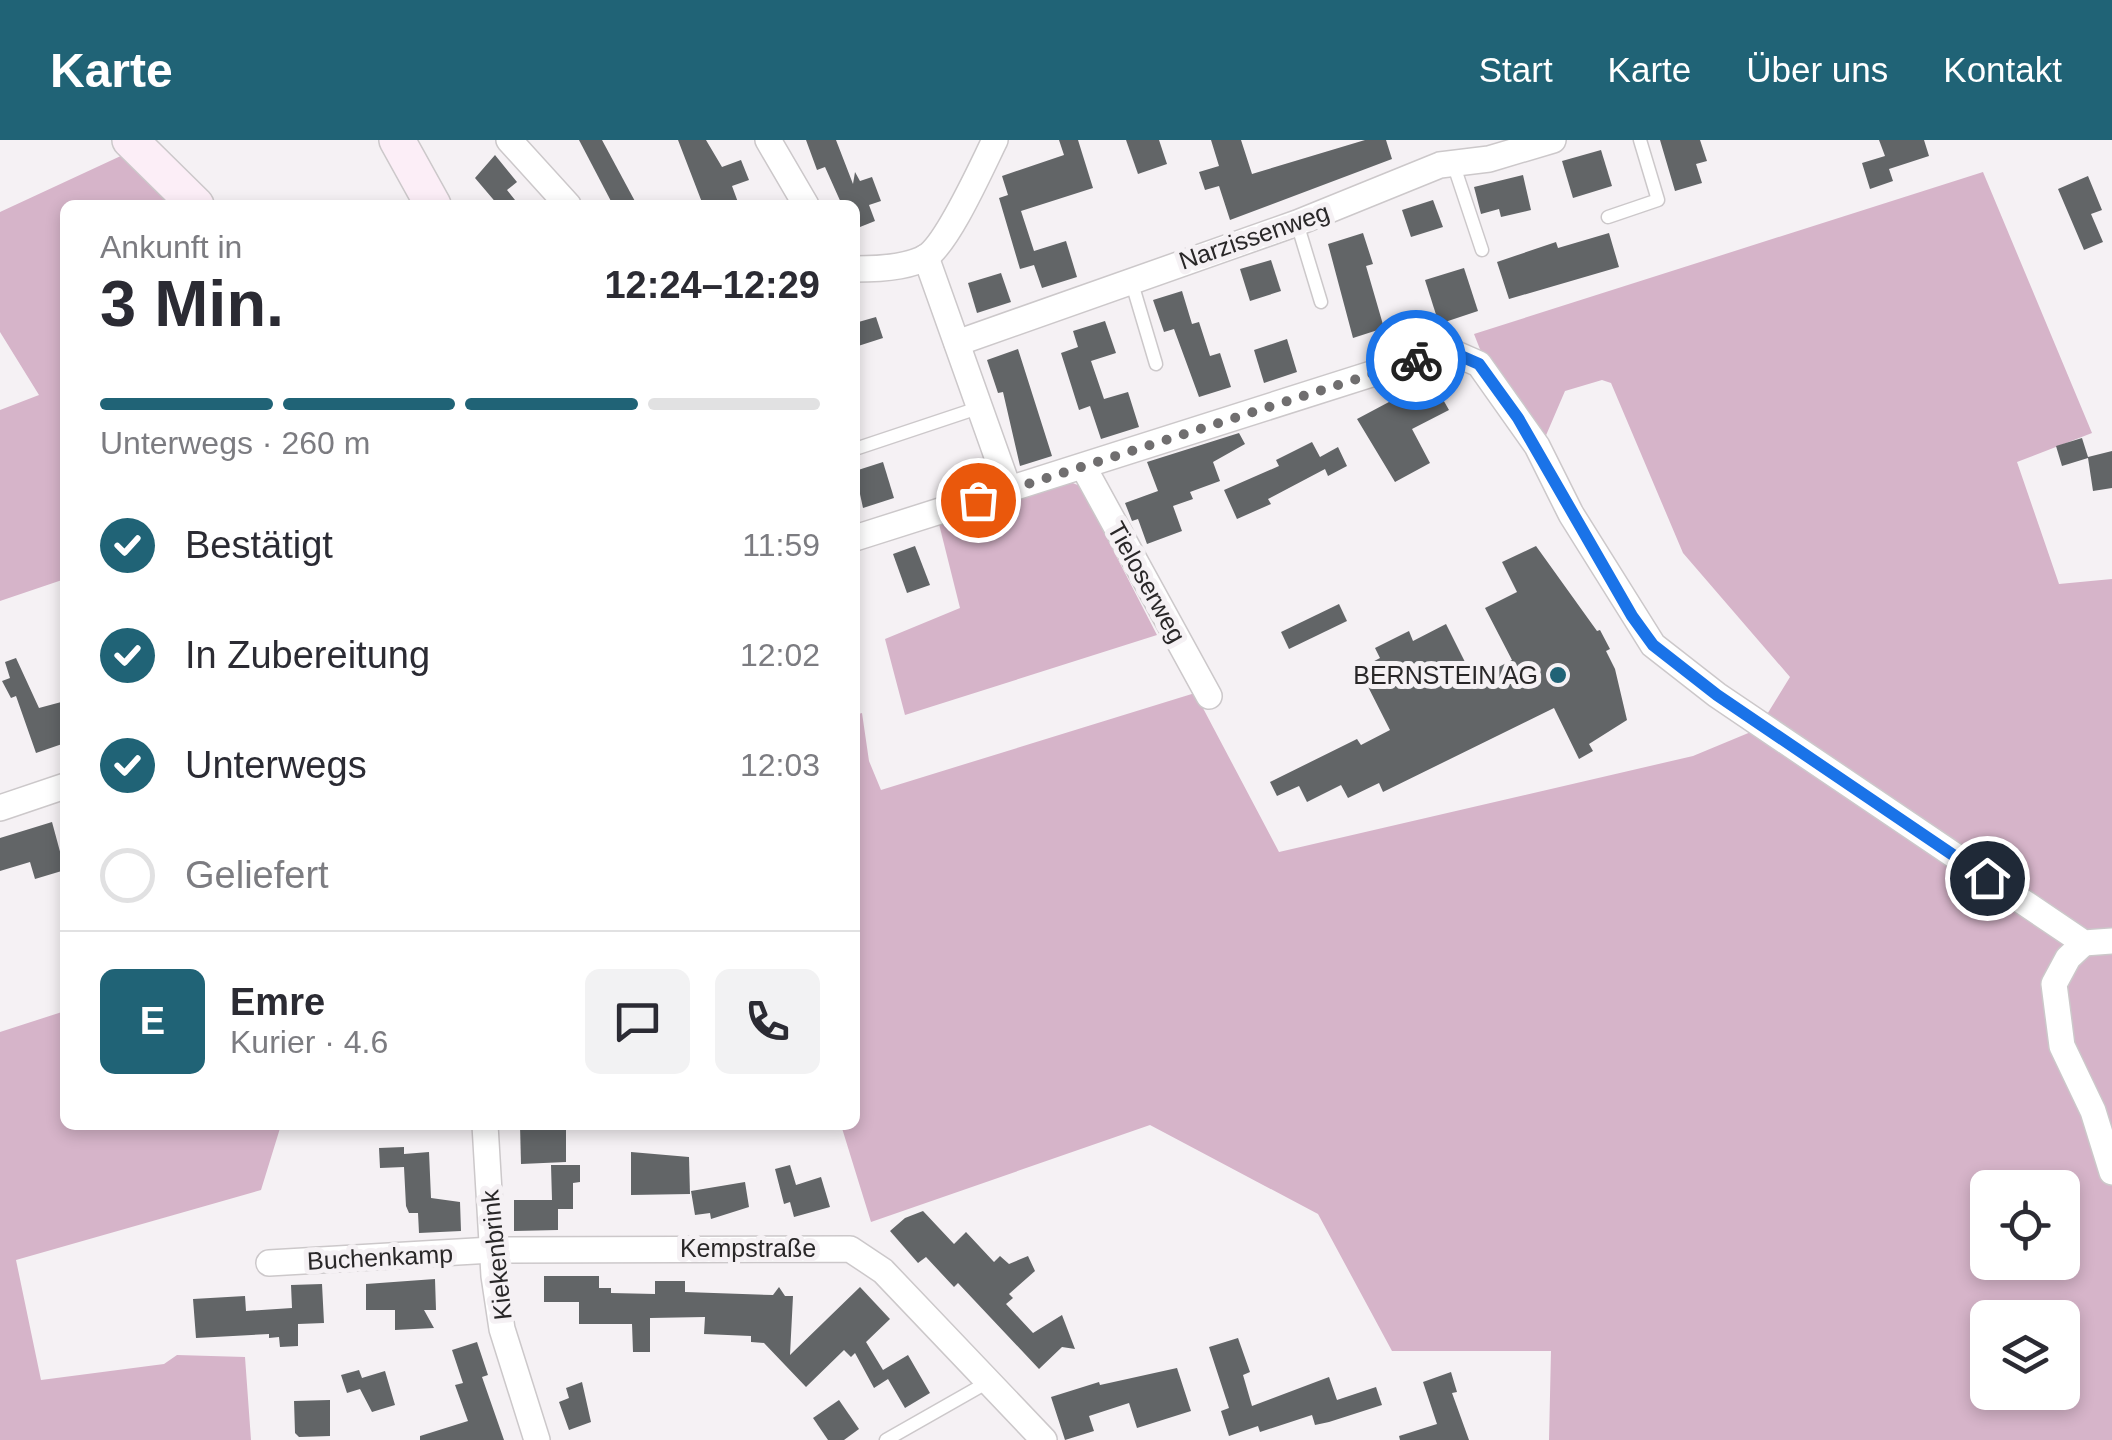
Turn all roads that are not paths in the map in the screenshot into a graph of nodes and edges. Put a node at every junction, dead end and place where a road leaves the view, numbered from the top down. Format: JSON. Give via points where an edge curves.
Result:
{"nodes":[{"id":1,"x":130,"y":140,"type":"edge"},
{"id":2,"x":397,"y":140,"type":"edge"},
{"id":3,"x":509,"y":140,"type":"edge"},
{"id":4,"x":768,"y":140,"type":"edge"},
{"id":5,"x":996,"y":140,"type":"edge"},
{"id":6,"x":1431,"y":140,"type":"edge"},
{"id":7,"x":1553,"y":140,"type":"edge"},
{"id":8,"x":1640,"y":140,"type":"edge"},
{"id":9,"x":1447,"y":164,"type":"junction"},
{"id":10,"x":191,"y":200,"type":"edge"},
{"id":11,"x":430,"y":200,"type":"edge"},
{"id":12,"x":563,"y":200,"type":"edge"},
{"id":13,"x":803,"y":200,"type":"edge"},
{"id":14,"x":1608,"y":217,"type":"dead end"},
{"id":15,"x":1297,"y":223,"type":"junction"},
{"id":16,"x":1482,"y":250,"type":"dead end"},
{"id":17,"x":926,"y":256,"type":"junction"},
{"id":18,"x":860,"y":270,"type":"edge"},
{"id":19,"x":1130,"y":279,"type":"junction"},
{"id":20,"x":1321,"y":302,"type":"dead end"},
{"id":21,"x":958,"y":343,"type":"junction"},
{"id":22,"x":1156,"y":364,"type":"dead end"},
{"id":23,"x":981,"y":406,"type":"junction"},
{"id":24,"x":860,"y":447,"type":"edge"},
{"id":25,"x":1084,"y":468,"type":"junction"},
{"id":26,"x":1008,"y":490,"type":"junction"},
{"id":27,"x":860,"y":536,"type":"edge"},
{"id":28,"x":1209,"y":696,"type":"dead end"},
{"id":29,"x":60,"y":788,"type":"edge"},
{"id":30,"x":0,"y":808,"type":"edge"},
{"id":31,"x":2112,"y":941,"type":"edge"},
{"id":32,"x":2084,"y":942,"type":"junction"},
{"id":33,"x":486,"y":1130,"type":"edge"},
{"id":34,"x":2112,"y":1172,"type":"edge"},
{"id":35,"x":492,"y":1250,"type":"junction"},
{"id":36,"x":268,"y":1263,"type":"dead end"},
{"id":37,"x":988,"y":1382,"type":"junction"},
{"id":38,"x":537,"y":1440,"type":"edge"},
{"id":39,"x":886,"y":1440,"type":"edge"},
{"id":40,"x":1044,"y":1440,"type":"edge"}],
"edges":[{"from":1,"to":10,"type":"main road"},
{"from":2,"to":11,"type":"main road"},
{"from":3,"to":12,"type":"street"},
{"from":4,"to":13,"type":"street"},
{"from":5,"to":17,"type":"street"},
{"from":6,"to":9,"type":"street"},
{"from":7,"to":9,"type":"street","name":"Narzissenweg"},
{"from":8,"to":14,"type":"lane","via":[[1658,200]]},
{"from":9,"to":15,"type":"street","name":"Narzissenweg"},
{"from":9,"to":16,"type":"lane"},
{"from":15,"to":19,"type":"street","name":"Narzissenweg"},
{"from":15,"to":20,"type":"lane"},
{"from":17,"to":18,"type":"street"},
{"from":17,"to":21,"type":"street"},
{"from":19,"to":21,"type":"street","name":"Narzissenweg"},
{"from":19,"to":22,"type":"lane"},
{"from":21,"to":23,"type":"street"},
{"from":23,"to":24,"type":"lane"},
{"from":23,"to":26,"type":"street"},
{"from":25,"to":26,"type":"street"},
{"from":25,"to":28,"type":"street","name":"Tieloserweg"},
{"from":25,"to":32,"type":"street","via":[[1447,350],[1479,364],[1653,645],[1757,723]]},
{"from":26,"to":27,"type":"street"},
{"from":29,"to":30,"type":"street"},
{"from":31,"to":32,"type":"street"},
{"from":32,"to":34,"type":"street","via":[[2054,984],[2062,1046]]},
{"from":33,"to":35,"type":"street","name":"Kiekenbrink"},
{"from":35,"to":36,"type":"street","name":"Buchenkamp"},
{"from":35,"to":37,"type":"street","name":"Kempstraße","via":[[850,1249],[883,1271]]},
{"from":35,"to":38,"type":"street","name":"Kiekenbrink","via":[[502,1329]]},
{"from":37,"to":39,"type":"lane"},
{"from":37,"to":40,"type":"street","name":"Kempstraße"}]}
